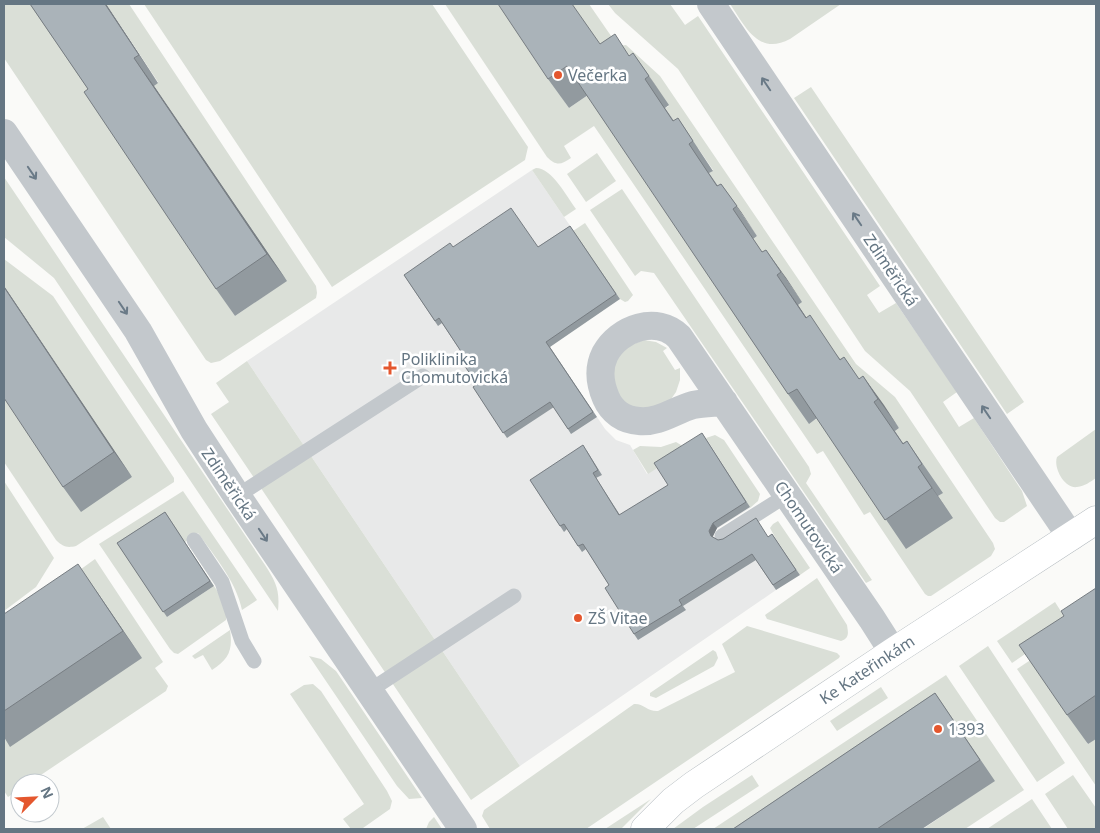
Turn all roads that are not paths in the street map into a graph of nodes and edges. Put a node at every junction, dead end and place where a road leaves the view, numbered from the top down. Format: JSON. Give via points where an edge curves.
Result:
{"nodes":[{"id":1,"x":711,"y":4,"type":"edge"},
{"id":2,"x":4,"y":133,"type":"edge"},
{"id":3,"x":423,"y":376,"type":"dead end"},
{"id":4,"x":724,"y":402,"type":"dead end"},
{"id":5,"x":787,"y":495,"type":"junction"},
{"id":6,"x":237,"y":496,"type":"junction"},
{"id":7,"x":1096,"y":520,"type":"edge"},
{"id":8,"x":722,"y":536,"type":"dead end"},
{"id":9,"x":1071,"y":537,"type":"junction"},
{"id":10,"x":194,"y":540,"type":"dead end"},
{"id":11,"x":514,"y":596,"type":"dead end"},
{"id":12,"x":894,"y":652,"type":"junction"},
{"id":13,"x":254,"y":661,"type":"dead end"},
{"id":14,"x":369,"y":691,"type":"junction"},
{"id":15,"x":463,"y":829,"type":"edge"},
{"id":16,"x":645,"y":829,"type":"edge"}],
"edges":[{"from":9,"to":1,"type":"street","name":"Zdiměřická","one_way":true},
{"from":2,"to":6,"type":"street","name":"Zdiměřická","one_way":true,"via":[[138,331],[194,430]]},
{"from":3,"to":6,"type":"lane"},
{"from":4,"to":5,"type":"street","name":"Chomutovická"},
{"from":5,"to":8,"type":"lane"},
{"from":5,"to":12,"type":"street","name":"Chomutovická"},
{"from":6,"to":14,"type":"street","name":"Zdiměřická","one_way":true},
{"from":7,"to":9,"type":"street","name":"Ke Kateřinkám"},
{"from":9,"to":12,"type":"street","name":"Ke Kateřinkám"},
{"from":10,"to":13,"type":"lane","via":[[222,582],[242,641]]},
{"from":11,"to":14,"type":"lane"},
{"from":12,"to":16,"type":"street","name":"Ke Kateřinkám","via":[[694,785]]},
{"from":14,"to":15,"type":"street","name":"Zdiměřická"}]}
